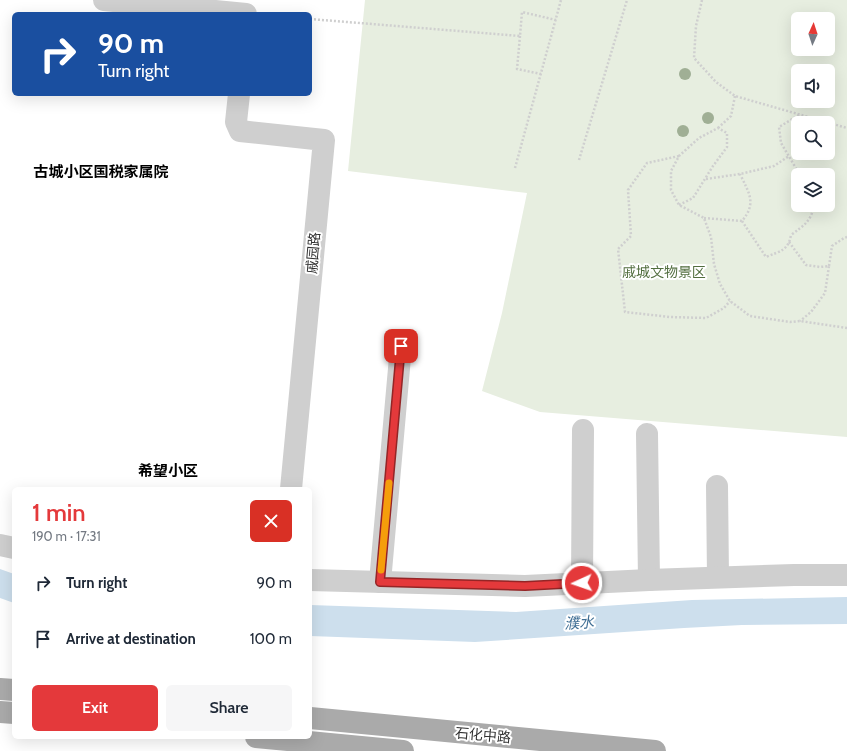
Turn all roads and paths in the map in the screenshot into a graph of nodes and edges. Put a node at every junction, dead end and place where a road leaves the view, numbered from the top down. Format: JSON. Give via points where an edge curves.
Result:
{"nodes":[{"id":1,"x":104,"y":0,"type":"edge"},
{"id":2,"x":248,"y":0,"type":"edge"},
{"id":3,"x":561,"y":0,"type":"edge"},
{"id":4,"x":627,"y":0,"type":"edge"},
{"id":5,"x":702,"y":0,"type":"edge"},
{"id":6,"x":226,"y":12,"type":"edge"},
{"id":7,"x":246,"y":12,"type":"edge"},
{"id":8,"x":312,"y":19,"type":"edge"},
{"id":9,"x":556,"y":20,"type":"junction"},
{"id":10,"x":520,"y":36,"type":"junction"},
{"id":11,"x":542,"y":74,"type":"junction"},
{"id":12,"x":239,"y":96,"type":"edge"},
{"id":13,"x":735,"y":96,"type":"junction"},
{"id":14,"x":799,"y":115,"type":"junction"},
{"id":15,"x":718,"y":128,"type":"junction"},
{"id":16,"x":847,"y":128,"type":"edge"},
{"id":17,"x":679,"y":156,"type":"junction"},
{"id":18,"x":789,"y":156,"type":"junction"},
{"id":19,"x":579,"y":160,"type":"dead end"},
{"id":20,"x":515,"y":168,"type":"dead end"},
{"id":21,"x":796,"y":168,"type":"edge"},
{"id":22,"x":740,"y":174,"type":"junction"},
{"id":23,"x":705,"y":179,"type":"junction"},
{"id":24,"x":679,"y":205,"type":"junction"},
{"id":25,"x":813,"y":212,"type":"edge"},
{"id":26,"x":704,"y":218,"type":"junction"},
{"id":27,"x":742,"y":221,"type":"junction"},
{"id":28,"x":847,"y":237,"type":"edge"},
{"id":29,"x":789,"y":242,"type":"junction"},
{"id":30,"x":829,"y":266,"type":"junction"},
{"id":31,"x":730,"y":301,"type":"junction"},
{"id":32,"x":800,"y":321,"type":"junction"},
{"id":33,"x":847,"y":328,"type":"edge"},
{"id":34,"x":401,"y":346,"type":"dead end"},
{"id":35,"x":583,"y":430,"type":"dead end"},
{"id":36,"x":647,"y":434,"type":"dead end"},
{"id":37,"x":717,"y":486,"type":"dead end"},
{"id":38,"x":291,"y":487,"type":"edge"},
{"id":39,"x":0,"y":545,"type":"edge"},
{"id":40,"x":12,"y":548,"type":"edge"},
{"id":41,"x":847,"y":575,"type":"edge"},
{"id":42,"x":718,"y":577,"type":"junction"},
{"id":43,"x":312,"y":580,"type":"edge"},
{"id":44,"x":649,"y":580,"type":"junction"},
{"id":45,"x":380,"y":582,"type":"junction"},
{"id":46,"x":582,"y":583,"type":"junction"},
{"id":47,"x":0,"y":689,"type":"edge"},
{"id":48,"x":12,"y":690,"type":"edge"},
{"id":49,"x":0,"y":712,"type":"edge"},
{"id":50,"x":12,"y":713,"type":"edge"},
{"id":51,"x":312,"y":718,"type":"edge"},
{"id":52,"x":277,"y":739,"type":"edge"},
{"id":53,"x":403,"y":751,"type":"edge"},
{"id":54,"x":655,"y":751,"type":"edge"}],
"edges":[{"from":1,"to":6,"type":"street"},
{"from":2,"to":7,"type":"street"},
{"from":3,"to":9,"type":"path"},
{"from":4,"to":19,"type":"path"},
{"from":5,"to":13,"type":"path","via":[[696,26],[694,58],[716,82]]},
{"from":8,"to":10,"type":"path"},
{"from":9,"to":10,"type":"path","via":[[522,12]]},
{"from":9,"to":11,"type":"path"},
{"from":10,"to":11,"type":"path","via":[[517,68]]},
{"from":11,"to":20,"type":"path"},
{"from":12,"to":38,"type":"street","name":"戚园路","via":[[236,122],[240,131],[324,140]]},
{"from":13,"to":14,"type":"path"},
{"from":13,"to":15,"type":"path","via":[[730,116]]},
{"from":14,"to":16,"type":"path"},
{"from":14,"to":18,"type":"path","via":[[780,128],[781,143]]},
{"from":15,"to":17,"type":"path","via":[[699,138]]},
{"from":15,"to":23,"type":"path","via":[[727,133],[727,147]]},
{"from":17,"to":24,"type":"path","via":[[671,171],[671,190]]},
{"from":17,"to":31,"type":"path","via":[[647,163],[628,190],[631,236],[618,249],[625,312],[706,318],[724,308]]},
{"from":18,"to":21,"type":"path"},
{"from":18,"to":22,"type":"path","via":[[774,166]]},
{"from":22,"to":23,"type":"path"},
{"from":22,"to":27,"type":"path","via":[[751,195],[749,212]]},
{"from":23,"to":24,"type":"path","via":[[693,198]]},
{"from":24,"to":26,"type":"path"},
{"from":25,"to":29,"type":"path","via":[[812,216],[791,235]]},
{"from":26,"to":27,"type":"path"},
{"from":26,"to":31,"type":"path","via":[[711,237],[714,264],[720,284]]},
{"from":27,"to":29,"type":"path","via":[[766,257],[784,250]]},
{"from":28,"to":30,"type":"path","via":[[832,246]]},
{"from":29,"to":30,"type":"path","via":[[806,265]]},
{"from":30,"to":32,"type":"path","via":[[825,293],[812,312]]},
{"from":31,"to":32,"type":"path","via":[[750,316]]},
{"from":32,"to":33,"type":"path"},
{"from":34,"to":45,"type":"street"},
{"from":35,"to":46,"type":"street"},
{"from":36,"to":44,"type":"street"},
{"from":37,"to":42,"type":"street"},
{"from":39,"to":40,"type":"street"},
{"from":41,"to":42,"type":"street"},
{"from":42,"to":44,"type":"street"},
{"from":43,"to":45,"type":"street"},
{"from":44,"to":46,"type":"street"},
{"from":45,"to":46,"type":"street","via":[[525,586]]},
{"from":47,"to":48,"type":"main road"},
{"from":49,"to":50,"type":"main road"},
{"from":51,"to":54,"type":"main road","name":"石化中路"},
{"from":52,"to":53,"type":"main road"}]}
